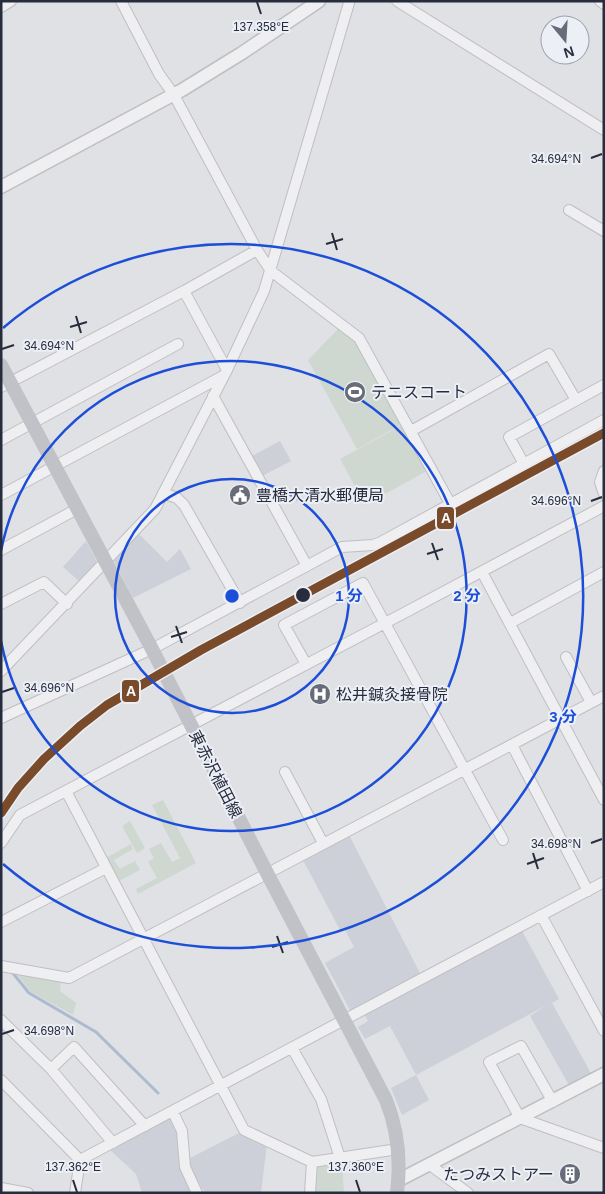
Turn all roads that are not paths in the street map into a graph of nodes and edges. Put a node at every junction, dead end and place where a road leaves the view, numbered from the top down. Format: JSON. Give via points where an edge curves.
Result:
{"nodes":[{"id":1,"x":11,"y":1,"type":"edge"},
{"id":2,"x":121,"y":1,"type":"edge"},
{"id":3,"x":319,"y":1,"type":"edge"},
{"id":4,"x":348,"y":1,"type":"edge"},
{"id":5,"x":397,"y":1,"type":"edge"},
{"id":6,"x":600,"y":1,"type":"edge"},
{"id":7,"x":604,"y":4,"type":"edge"},
{"id":8,"x":1,"y":6,"type":"edge"},
{"id":9,"x":174,"y":96,"type":"junction"},
{"id":10,"x":604,"y":130,"type":"edge"},
{"id":11,"x":1,"y":187,"type":"edge"},
{"id":12,"x":569,"y":210,"type":"dead end"},
{"id":13,"x":604,"y":231,"type":"edge"},
{"id":14,"x":257,"y":250,"type":"junction"},
{"id":15,"x":271,"y":270,"type":"junction"},
{"id":16,"x":184,"y":291,"type":"junction"},
{"id":17,"x":178,"y":344,"type":"dead end"},
{"id":18,"x":1,"y":365,"type":"edge"},
{"id":19,"x":225,"y":373,"type":"junction"},
{"id":20,"x":6,"y":385,"type":"edge"},
{"id":21,"x":604,"y":385,"type":"edge"},
{"id":22,"x":213,"y":396,"type":"junction"},
{"id":23,"x":576,"y":400,"type":"junction"},
{"id":24,"x":604,"y":420,"type":"edge"},
{"id":25,"x":33,"y":423,"type":"junction"},
{"id":26,"x":411,"y":431,"type":"junction"},
{"id":27,"x":1,"y":440,"type":"edge"},
{"id":28,"x":524,"y":464,"type":"junction"},
{"id":29,"x":55,"y":467,"type":"junction"},
{"id":30,"x":604,"y":471,"type":"edge"},
{"id":31,"x":164,"y":493,"type":"junction"},
{"id":32,"x":604,"y":494,"type":"edge"},
{"id":33,"x":1,"y":495,"type":"edge"},
{"id":34,"x":450,"y":505,"type":"junction"},
{"id":35,"x":604,"y":506,"type":"edge"},
{"id":36,"x":77,"y":509,"type":"junction"},
{"id":37,"x":1,"y":550,"type":"edge"},
{"id":38,"x":105,"y":563,"type":"junction"},
{"id":39,"x":307,"y":566,"type":"junction"},
{"id":40,"x":482,"y":572,"type":"junction"},
{"id":41,"x":604,"y":572,"type":"edge"},
{"id":42,"x":240,"y":603,"type":"junction"},
{"id":43,"x":1,"y":604,"type":"edge"},
{"id":44,"x":67,"y":604,"type":"junction"},
{"id":45,"x":385,"y":623,"type":"junction"},
{"id":46,"x":510,"y":623,"type":"junction"},
{"id":47,"x":152,"y":649,"type":"junction"},
{"id":48,"x":566,"y":657,"type":"dead end"},
{"id":49,"x":306,"y":664,"type":"junction"},
{"id":50,"x":1,"y":671,"type":"edge"},
{"id":51,"x":604,"y":696,"type":"edge"},
{"id":52,"x":591,"y":702,"type":"junction"},
{"id":53,"x":1,"y":718,"type":"edge"},
{"id":54,"x":561,"y":719,"type":"junction"},
{"id":55,"x":190,"y":725,"type":"junction"},
{"id":56,"x":512,"y":745,"type":"junction"},
{"id":57,"x":465,"y":769,"type":"junction"},
{"id":58,"x":285,"y":772,"type":"dead end"},
{"id":59,"x":66,"y":791,"type":"junction"},
{"id":60,"x":604,"y":800,"type":"edge"},
{"id":61,"x":503,"y":840,"type":"dead end"},
{"id":62,"x":1,"y":843,"type":"edge"},
{"id":63,"x":323,"y":843,"type":"junction"},
{"id":64,"x":106,"y":868,"type":"junction"},
{"id":65,"x":267,"y":873,"type":"junction"},
{"id":66,"x":604,"y":882,"type":"edge"},
{"id":67,"x":588,"y":891,"type":"junction"},
{"id":68,"x":542,"y":915,"type":"junction"},
{"id":69,"x":1,"y":922,"type":"edge"},
{"id":70,"x":143,"y":939,"type":"junction"},
{"id":71,"x":1,"y":966,"type":"edge"},
{"id":72,"x":344,"y":1019,"type":"junction"},
{"id":73,"x":1,"y":1020,"type":"edge"},
{"id":74,"x":604,"y":1031,"type":"edge"},
{"id":75,"x":292,"y":1048,"type":"junction"},
{"id":76,"x":51,"y":1069,"type":"junction"},
{"id":77,"x":604,"y":1074,"type":"edge"},
{"id":78,"x":1,"y":1080,"type":"edge"},
{"id":79,"x":221,"y":1086,"type":"junction"},
{"id":80,"x":553,"y":1102,"type":"junction"},
{"id":81,"x":173,"y":1112,"type":"junction"},
{"id":82,"x":520,"y":1118,"type":"junction"},
{"id":83,"x":145,"y":1126,"type":"junction"},
{"id":84,"x":113,"y":1142,"type":"junction"},
{"id":85,"x":604,"y":1148,"type":"edge"},
{"id":86,"x":398,"y":1149,"type":"junction"},
{"id":87,"x":340,"y":1158,"type":"junction"},
{"id":88,"x":80,"y":1160,"type":"junction"},
{"id":89,"x":312,"y":1162,"type":"junction"},
{"id":90,"x":430,"y":1165,"type":"junction"},
{"id":91,"x":398,"y":1187,"type":"edge"},
{"id":92,"x":1,"y":1188,"type":"edge"},
{"id":93,"x":28,"y":1193,"type":"edge"},
{"id":94,"x":75,"y":1193,"type":"edge"},
{"id":95,"x":197,"y":1193,"type":"edge"},
{"id":96,"x":310,"y":1193,"type":"edge"},
{"id":97,"x":468,"y":1193,"type":"edge"}],
"edges":[{"from":1,"to":8,"type":"street"},
{"from":2,"to":9,"type":"street"},
{"from":3,"to":9,"type":"street"},
{"from":4,"to":15,"type":"street"},
{"from":5,"to":10,"type":"street"},
{"from":6,"to":7,"type":"street"},
{"from":9,"to":11,"type":"street"},
{"from":9,"to":14,"type":"street"},
{"from":12,"to":13,"type":"street"},
{"from":14,"to":15,"type":"street"},
{"from":14,"to":16,"type":"street"},
{"from":15,"to":19,"type":"street"},
{"from":15,"to":26,"type":"street","via":[[359,338]]},
{"from":16,"to":19,"type":"street"},
{"from":16,"to":20,"type":"street"},
{"from":17,"to":25,"type":"street"},
{"from":18,"to":20,"type":"main road","name":"東赤沢植田線"},
{"from":19,"to":22,"type":"street"},
{"from":19,"to":29,"type":"street"},
{"from":20,"to":25,"type":"main road","name":"東赤沢植田線"},
{"from":21,"to":23,"type":"street"},
{"from":22,"to":31,"type":"street"},
{"from":22,"to":39,"type":"street"},
{"from":23,"to":26,"type":"street","via":[[548,354]]},
{"from":23,"to":28,"type":"street","via":[[508,437]]},
{"from":24,"to":28,"type":"street"},
{"from":25,"to":27,"type":"street"},
{"from":25,"to":29,"type":"main road","name":"東赤沢植田線"},
{"from":26,"to":34,"type":"street"},
{"from":28,"to":34,"type":"street"},
{"from":29,"to":33,"type":"street"},
{"from":29,"to":36,"type":"main road","name":"東赤沢植田線"},
{"from":30,"to":32,"type":"street","via":[[600,482]]},
{"from":31,"to":38,"type":"street","via":[[155,509]]},
{"from":31,"to":42,"type":"street","via":[[184,505]]},
{"from":34,"to":39,"type":"street","via":[[382,542],[342,547]]},
{"from":35,"to":40,"type":"street"},
{"from":36,"to":37,"type":"street"},
{"from":36,"to":38,"type":"main road","name":"東赤沢植田線"},
{"from":38,"to":44,"type":"street"},
{"from":38,"to":47,"type":"main road","name":"東赤沢植田線"},
{"from":39,"to":42,"type":"street"},
{"from":40,"to":45,"type":"street"},
{"from":40,"to":46,"type":"street"},
{"from":41,"to":46,"type":"street"},
{"from":42,"to":47,"type":"street"},
{"from":43,"to":44,"type":"street","via":[[44,582]]},
{"from":44,"to":50,"type":"street"},
{"from":45,"to":49,"type":"street"},
{"from":45,"to":49,"type":"street","via":[[363,583],[284,625]]},
{"from":45,"to":57,"type":"street"},
{"from":46,"to":54,"type":"street"},
{"from":47,"to":53,"type":"street"},
{"from":47,"to":55,"type":"main road","name":"東赤沢植田線"},
{"from":48,"to":52,"type":"street"},
{"from":49,"to":55,"type":"street"},
{"from":51,"to":52,"type":"street"},
{"from":52,"to":54,"type":"street"},
{"from":54,"to":56,"type":"street"},
{"from":54,"to":60,"type":"street"},
{"from":55,"to":59,"type":"street"},
{"from":55,"to":65,"type":"main road","name":"東赤沢植田線"},
{"from":56,"to":57,"type":"street"},
{"from":56,"to":67,"type":"street"},
{"from":57,"to":61,"type":"street"},
{"from":57,"to":63,"type":"street"},
{"from":58,"to":63,"type":"street"},
{"from":59,"to":62,"type":"street","via":[[20,815]]},
{"from":59,"to":64,"type":"street"},
{"from":63,"to":65,"type":"street"},
{"from":64,"to":69,"type":"street"},
{"from":64,"to":70,"type":"street"},
{"from":65,"to":70,"type":"street"},
{"from":65,"to":72,"type":"main road","name":"東赤沢植田線"},
{"from":66,"to":67,"type":"street"},
{"from":67,"to":68,"type":"street"},
{"from":68,"to":72,"type":"street"},
{"from":68,"to":74,"type":"street"},
{"from":70,"to":71,"type":"street","via":[[70,978]]},
{"from":70,"to":79,"type":"street"},
{"from":72,"to":75,"type":"street"},
{"from":72,"to":86,"type":"main road","name":"東赤沢植田線","via":[[386,1100]]},
{"from":73,"to":76,"type":"street"},
{"from":75,"to":79,"type":"street"},
{"from":75,"to":87,"type":"street","via":[[321,1099]]},
{"from":76,"to":83,"type":"street","via":[[74,1047]]},
{"from":76,"to":84,"type":"street"},
{"from":77,"to":80,"type":"street"},
{"from":78,"to":88,"type":"street"},
{"from":79,"to":81,"type":"street"},
{"from":79,"to":89,"type":"street","via":[[244,1130]]},
{"from":80,"to":82,"type":"street"},
{"from":80,"to":82,"type":"street","via":[[521,1046],[489,1062]]},
{"from":81,"to":83,"type":"street"},
{"from":81,"to":95,"type":"street","via":[[182,1131],[184,1167]]},
{"from":82,"to":85,"type":"street"},
{"from":82,"to":90,"type":"street"},
{"from":83,"to":84,"type":"street"},
{"from":84,"to":88,"type":"street"},
{"from":86,"to":87,"type":"street"},
{"from":86,"to":91,"type":"main road","name":"東赤沢植田線"},
{"from":87,"to":89,"type":"street"},
{"from":88,"to":94,"type":"street"},
{"from":89,"to":96,"type":"street"},
{"from":90,"to":91,"type":"street"},
{"from":90,"to":97,"type":"street"},
{"from":92,"to":93,"type":"street"}]}
